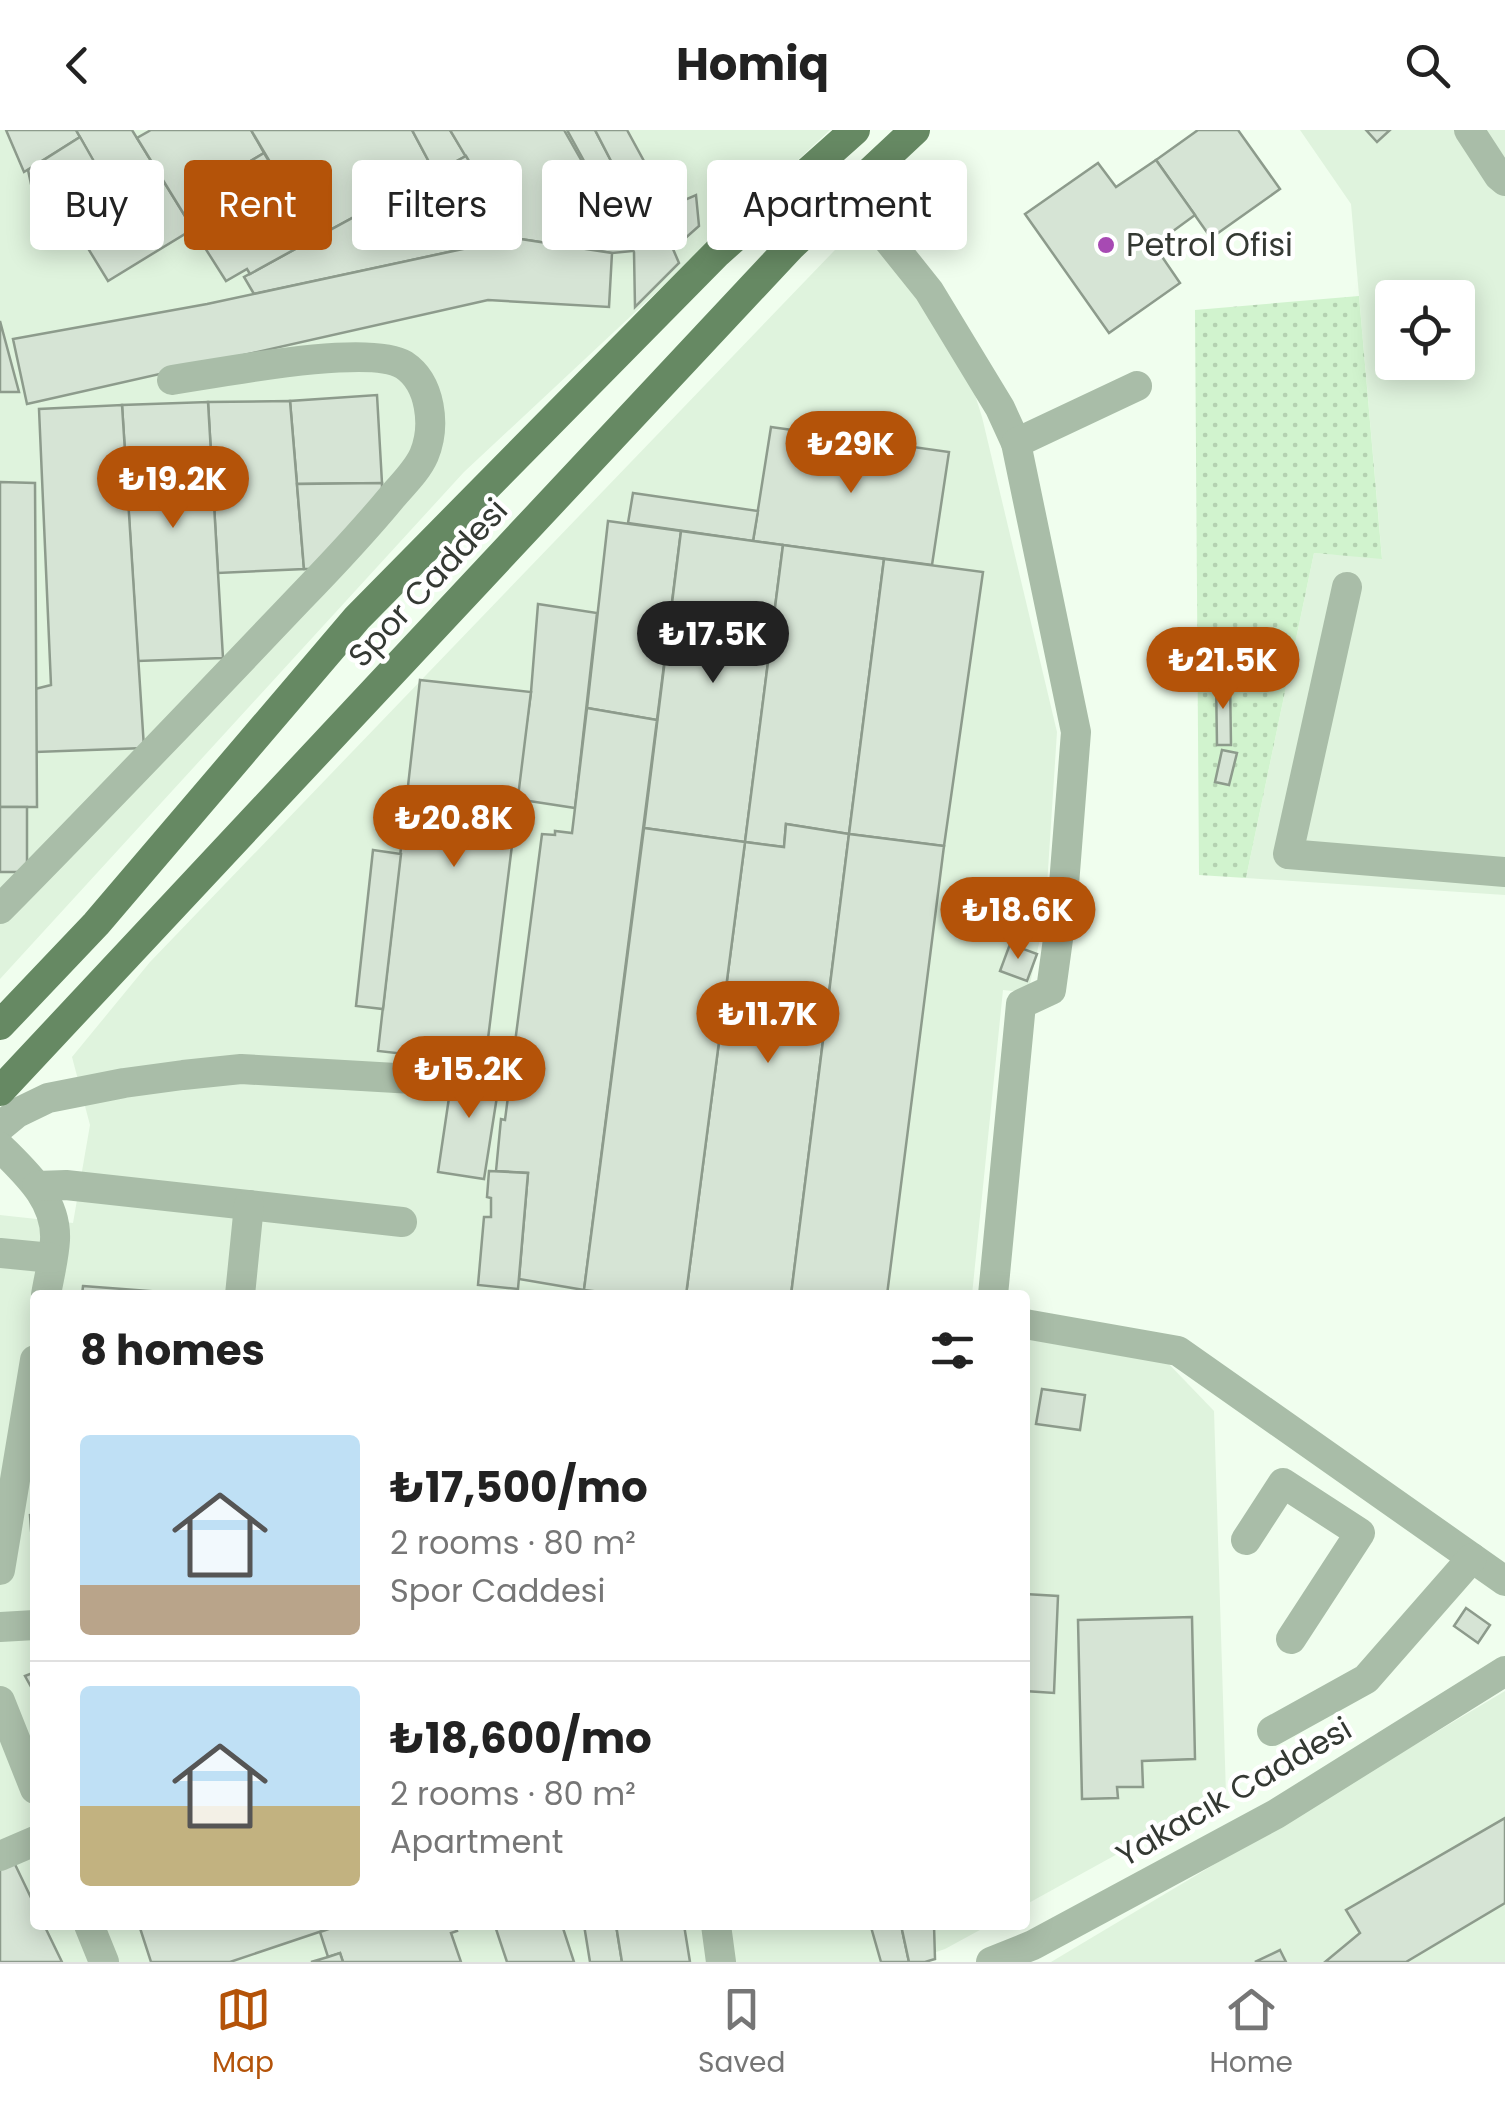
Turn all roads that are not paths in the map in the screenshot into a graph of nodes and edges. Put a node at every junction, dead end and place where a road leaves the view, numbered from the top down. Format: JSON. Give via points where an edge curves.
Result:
{"nodes":[{"id":1,"x":855,"y":130,"type":"edge"},
{"id":2,"x":915,"y":130,"type":"edge"},
{"id":3,"x":1469,"y":130,"type":"edge"},
{"id":4,"x":882,"y":160,"type":"edge"},
{"id":5,"x":1505,"y":181,"type":"edge"},
{"id":6,"x":788,"y":250,"type":"edge"},
{"id":7,"x":897,"y":250,"type":"edge"},
{"id":8,"x":172,"y":380,"type":"dead end"},
{"id":9,"x":1137,"y":386,"type":"dead end"},
{"id":10,"x":1016,"y":443,"type":"junction"},
{"id":11,"x":1347,"y":588,"type":"dead end"},
{"id":12,"x":1505,"y":872,"type":"edge"},
{"id":13,"x":0,"y":908,"type":"edge"},
{"id":14,"x":0,"y":1025,"type":"edge"},
{"id":15,"x":412,"y":1079,"type":"dead end"},
{"id":16,"x":0,"y":1091,"type":"edge"},
{"id":17,"x":0,"y":1128,"type":"edge"},
{"id":18,"x":0,"y":1147,"type":"edge"},
{"id":19,"x":37,"y":1186,"type":"junction"},
{"id":20,"x":249,"y":1205,"type":"junction"},
{"id":21,"x":402,"y":1222,"type":"dead end"},
{"id":22,"x":0,"y":1253,"type":"edge"},
{"id":23,"x":52,"y":1258,"type":"junction"},
{"id":24,"x":47,"y":1290,"type":"edge"},
{"id":25,"x":240,"y":1290,"type":"edge"},
{"id":26,"x":994,"y":1290,"type":"edge"},
{"id":27,"x":1030,"y":1325,"type":"edge"},
{"id":28,"x":30,"y":1390,"type":"edge"},
{"id":29,"x":1325,"y":1454,"type":"junction"},
{"id":30,"x":1300,"y":1493,"type":"junction"},
{"id":31,"x":1246,"y":1540,"type":"dead end"},
{"id":32,"x":1472,"y":1558,"type":"junction"},
{"id":33,"x":0,"y":1570,"type":"edge"},
{"id":34,"x":1505,"y":1581,"type":"edge"},
{"id":35,"x":30,"y":1626,"type":"edge"},
{"id":36,"x":0,"y":1627,"type":"edge"},
{"id":37,"x":1291,"y":1639,"type":"dead end"},
{"id":38,"x":1505,"y":1671,"type":"edge"},
{"id":39,"x":0,"y":1701,"type":"edge"},
{"id":40,"x":1272,"y":1731,"type":"dead end"},
{"id":41,"x":30,"y":1776,"type":"edge"},
{"id":42,"x":30,"y":1843,"type":"edge"},
{"id":43,"x":0,"y":1856,"type":"edge"},
{"id":44,"x":91,"y":1930,"type":"edge"},
{"id":45,"x":717,"y":1930,"type":"edge"},
{"id":46,"x":104,"y":1962,"type":"edge"},
{"id":47,"x":721,"y":1962,"type":"edge"},
{"id":48,"x":991,"y":1962,"type":"edge"}],
"edges":[{"from":1,"to":14,"type":"main road","name":"Spor Caddesi","via":[[717,252],[357,618],[96,924]]},
{"from":2,"to":4,"type":"main road","name":"Spor Caddesi"},
{"from":3,"to":5,"type":"street"},
{"from":6,"to":16,"type":"main road","name":"Spor Caddesi"},
{"from":7,"to":10,"type":"street","via":[[929,291]]},
{"from":8,"to":13,"type":"street","via":[[330,357],[392,359],[424,387],[425,453],[364,531]]},
{"from":9,"to":10,"type":"street"},
{"from":10,"to":26,"type":"street","via":[[1076,732],[1050,990],[1021,1004]]},
{"from":11,"to":12,"type":"street","via":[[1288,854]]},
{"from":15,"to":17,"type":"street","via":[[241,1069],[183,1075],[48,1098]]},
{"from":18,"to":19,"type":"street"},
{"from":19,"to":20,"type":"street"},
{"from":19,"to":23,"type":"street","via":[[49,1202],[56,1236]]},
{"from":20,"to":21,"type":"street"},
{"from":20,"to":25,"type":"street"},
{"from":22,"to":23,"type":"street"},
{"from":23,"to":24,"type":"street"},
{"from":27,"to":29,"type":"street","via":[[1178,1352]]},
{"from":28,"to":33,"type":"street"},
{"from":29,"to":30,"type":"street"},
{"from":29,"to":32,"type":"street"},
{"from":30,"to":31,"type":"street","via":[[1283,1483]]},
{"from":30,"to":37,"type":"street","via":[[1360,1532]]},
{"from":32,"to":34,"type":"street"},
{"from":32,"to":40,"type":"street","via":[[1366,1679]]},
{"from":35,"to":36,"type":"street"},
{"from":38,"to":48,"type":"street","name":"Yakacık Caddesi","via":[[1276,1814]]},
{"from":39,"to":41,"type":"street"},
{"from":42,"to":43,"type":"street"},
{"from":44,"to":46,"type":"street"},
{"from":45,"to":47,"type":"street"}]}
